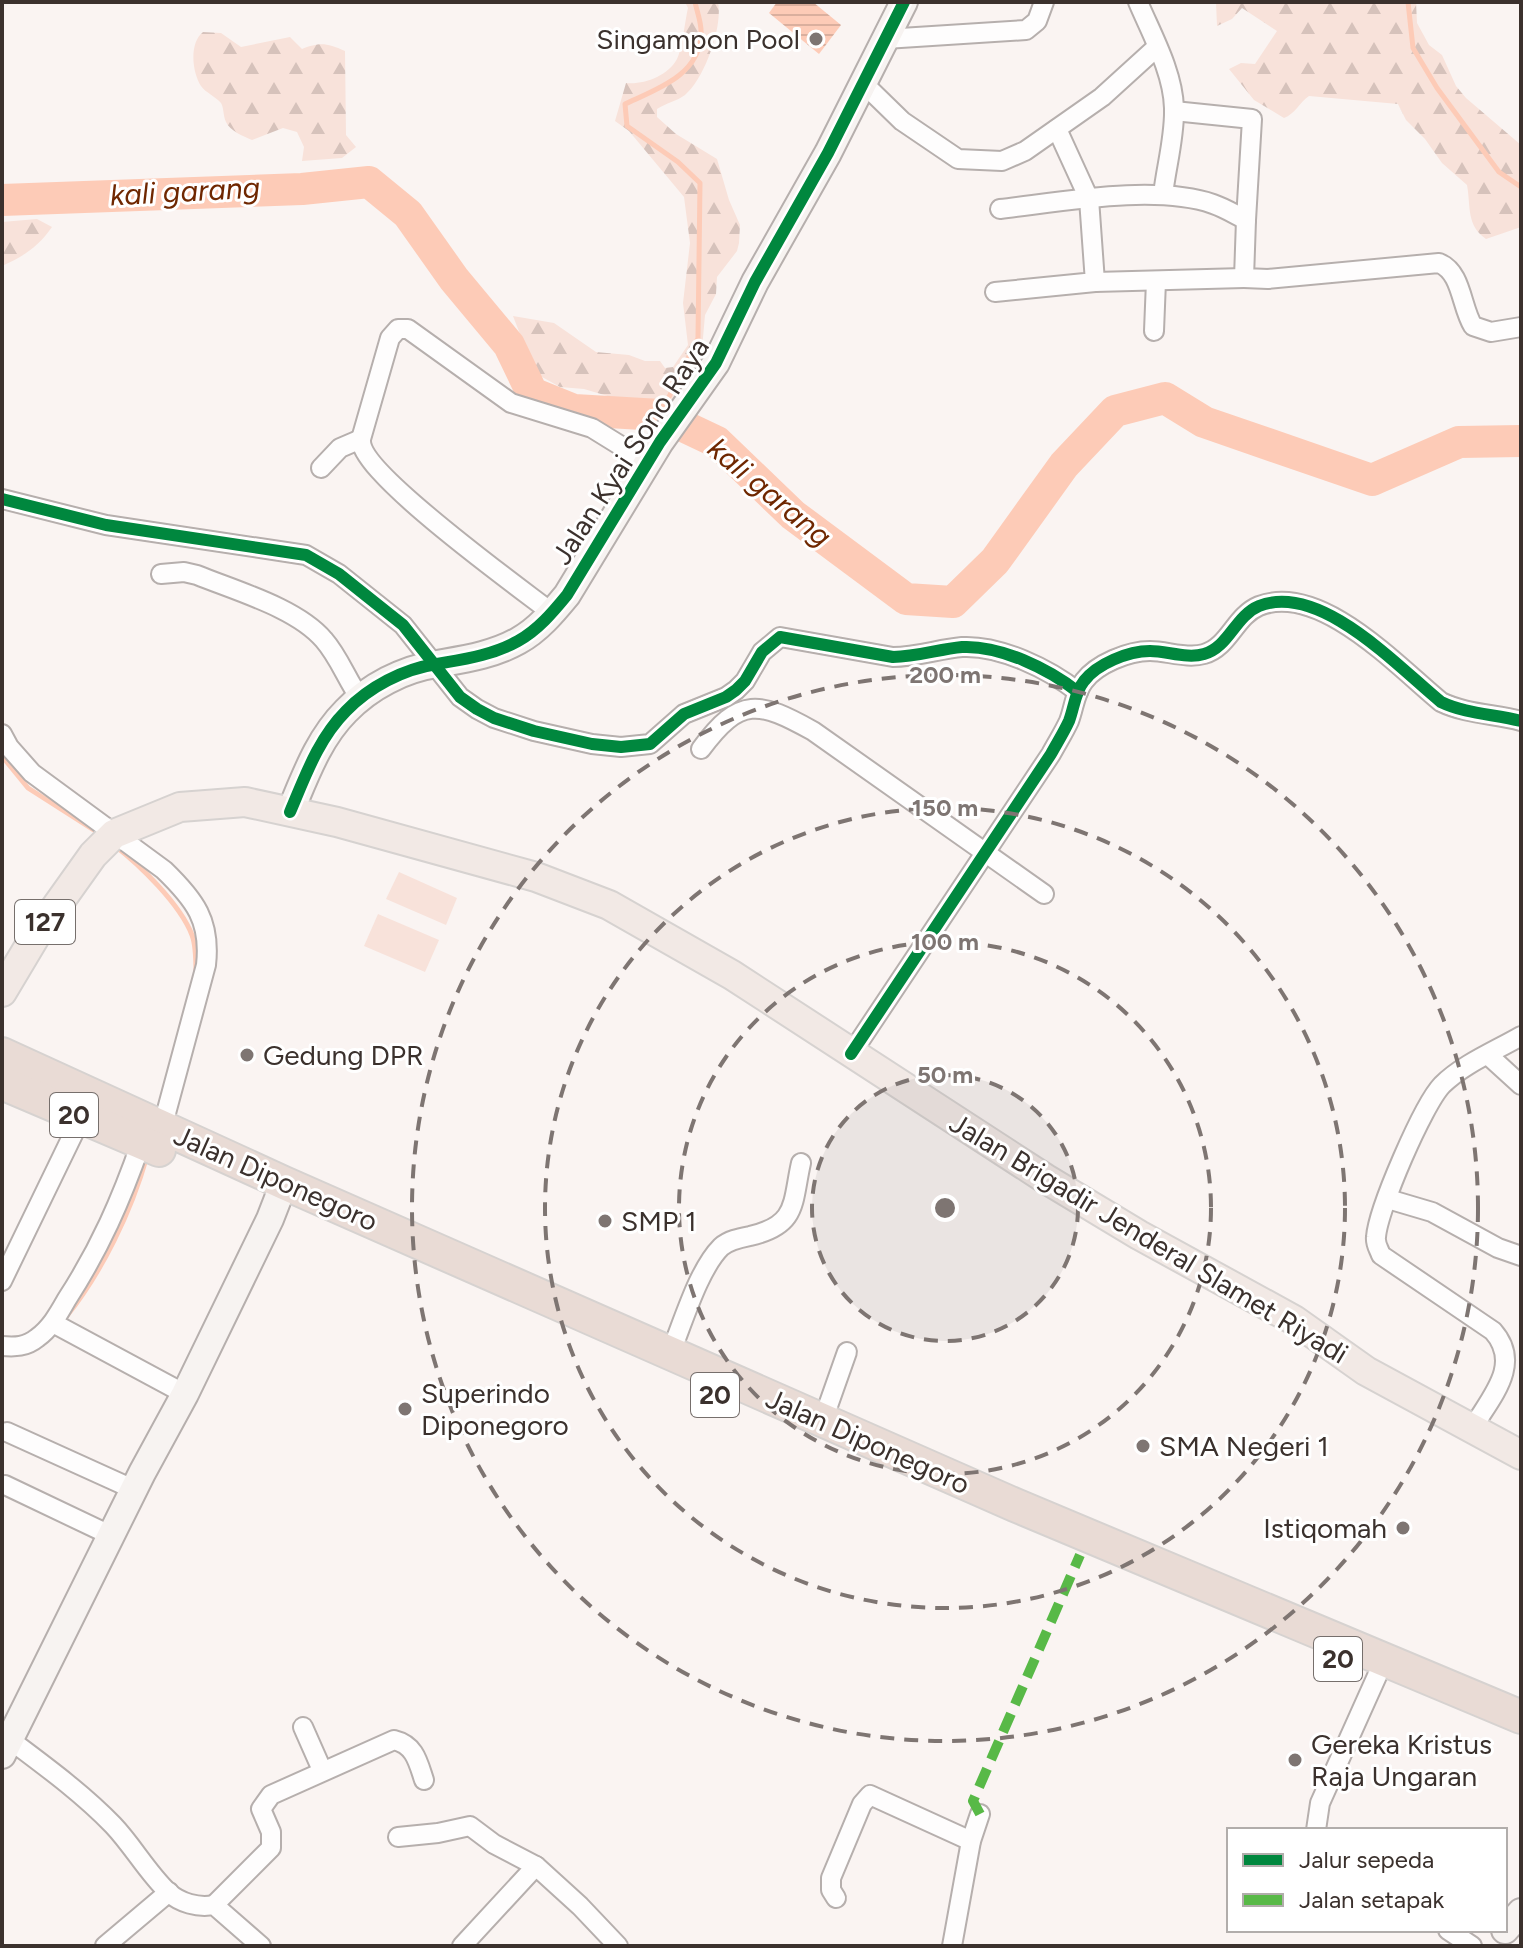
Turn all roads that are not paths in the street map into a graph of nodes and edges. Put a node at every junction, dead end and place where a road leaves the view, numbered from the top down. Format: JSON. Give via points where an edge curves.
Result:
{"nodes":[{"id":1,"x":904,"y":2,"type":"edge"},
{"id":2,"x":1044,"y":2,"type":"edge"},
{"id":3,"x":1138,"y":2,"type":"edge"},
{"id":4,"x":885,"y":39,"type":"junction"},
{"id":5,"x":1157,"y":47,"type":"junction"},
{"id":6,"x":864,"y":84,"type":"junction"},
{"id":7,"x":1174,"y":111,"type":"junction"},
{"id":8,"x":1057,"y":129,"type":"junction"},
{"id":9,"x":1163,"y":195,"type":"junction"},
{"id":10,"x":1089,"y":199,"type":"junction"},
{"id":11,"x":1000,"y":209,"type":"dead end"},
{"id":12,"x":1246,"y":220,"type":"junction"},
{"id":13,"x":1244,"y":278,"type":"junction"},
{"id":14,"x":1156,"y":281,"type":"junction"},
{"id":15,"x":1095,"y":282,"type":"junction"},
{"id":16,"x":995,"y":292,"type":"dead end"},
{"id":17,"x":1521,"y":327,"type":"edge"},
{"id":18,"x":1154,"y":331,"type":"dead end"},
{"id":19,"x":361,"y":439,"type":"junction"},
{"id":20,"x":647,"y":462,"type":"junction"},
{"id":21,"x":321,"y":468,"type":"dead end"},
{"id":22,"x":2,"y":499,"type":"edge"},
{"id":23,"x":161,"y":574,"type":"dead end"},
{"id":24,"x":552,"y":613,"type":"junction"},
{"id":25,"x":435,"y":664,"type":"junction"},
{"id":26,"x":1078,"y":692,"type":"junction"},
{"id":27,"x":360,"y":698,"type":"junction"},
{"id":28,"x":1521,"y":721,"type":"edge"},
{"id":29,"x":2,"y":734,"type":"edge"},
{"id":30,"x":701,"y":749,"type":"dead end"},
{"id":31,"x":290,"y":812,"type":"junction"},
{"id":32,"x":106,"y":842,"type":"junction"},
{"id":33,"x":985,"y":852,"type":"junction"},
{"id":34,"x":1044,"y":894,"type":"dead end"},
{"id":35,"x":2,"y":992,"type":"edge"},
{"id":36,"x":1521,"y":1036,"type":"edge"},
{"id":37,"x":2,"y":1054,"type":"edge"},
{"id":38,"x":851,"y":1054,"type":"junction"},
{"id":39,"x":1488,"y":1055,"type":"junction"},
{"id":40,"x":2,"y":1083,"type":"edge"},
{"id":41,"x":1521,"y":1085,"type":"edge"},
{"id":42,"x":81,"y":1118,"type":"junction"},
{"id":43,"x":159,"y":1137,"type":"junction"},
{"id":44,"x":801,"y":1163,"type":"dead end"},
{"id":45,"x":281,"y":1193,"type":"junction"},
{"id":46,"x":1388,"y":1199,"type":"junction"},
{"id":47,"x":1521,"y":1256,"type":"edge"},
{"id":48,"x":2,"y":1281,"type":"edge"},
{"id":49,"x":556,"y":1314,"type":"junction"},
{"id":50,"x":53,"y":1323,"type":"junction"},
{"id":51,"x":2,"y":1346,"type":"edge"},
{"id":52,"x":847,"y":1352,"type":"dead end"},
{"id":53,"x":670,"y":1354,"type":"junction"},
{"id":54,"x":185,"y":1394,"type":"junction"},
{"id":55,"x":823,"y":1420,"type":"junction"},
{"id":56,"x":1472,"y":1429,"type":"junction"},
{"id":57,"x":7,"y":1432,"type":"dead end"},
{"id":58,"x":1521,"y":1455,"type":"edge"},
{"id":59,"x":5,"y":1485,"type":"dead end"},
{"id":60,"x":135,"y":1490,"type":"junction"},
{"id":61,"x":1055,"y":1534,"type":"junction"},
{"id":62,"x":112,"y":1536,"type":"junction"},
{"id":63,"x":1157,"y":1576,"type":"junction"},
{"id":64,"x":1377,"y":1676,"type":"junction"},
{"id":65,"x":1521,"y":1717,"type":"edge"},
{"id":66,"x":303,"y":1727,"type":"dead end"},
{"id":67,"x":1521,"y":1736,"type":"edge"},
{"id":68,"x":6,"y":1747,"type":"edge"},
{"id":69,"x":322,"y":1770,"type":"junction"},
{"id":70,"x":424,"y":1780,"type":"dead end"},
{"id":71,"x":980,"y":1814,"type":"dead end"},
{"id":72,"x":1316,"y":1828,"type":"edge"},
{"id":73,"x":398,"y":1837,"type":"dead end"},
{"id":74,"x":971,"y":1841,"type":"junction"},
{"id":75,"x":536,"y":1866,"type":"junction"},
{"id":76,"x":169,"y":1892,"type":"junction"},
{"id":77,"x":836,"y":1898,"type":"dead end"},
{"id":78,"x":214,"y":1905,"type":"junction"},
{"id":79,"x":1521,"y":1912,"type":"edge"},
{"id":80,"x":1507,"y":1928,"type":"edge"},
{"id":81,"x":1451,"y":1932,"type":"edge"},
{"id":82,"x":105,"y":1946,"type":"edge"},
{"id":83,"x":261,"y":1946,"type":"edge"},
{"id":84,"x":462,"y":1946,"type":"edge"},
{"id":85,"x":618,"y":1946,"type":"edge"},
{"id":86,"x":952,"y":1946,"type":"edge"},
{"id":87,"x":1472,"y":1946,"type":"edge"}],
"edges":[{"from":1,"to":4,"type":"street","name":"Jalan Kyai Sono Raya"},
{"from":2,"to":4,"type":"street","via":[[1037,21],[1026,30]]},
{"from":3,"to":5,"type":"street"},
{"from":4,"to":6,"type":"street","name":"Jalan Kyai Sono Raya"},
{"from":5,"to":7,"type":"street"},
{"from":5,"to":8,"type":"street"},
{"from":6,"to":8,"type":"street","via":[[902,121],[958,159],[1002,161]]},
{"from":6,"to":20,"type":"street","name":"Jalan Kyai Sono Raya","via":[[755,282],[726,346]]},
{"from":7,"to":9,"type":"street"},
{"from":7,"to":12,"type":"street","via":[[1252,119]]},
{"from":8,"to":10,"type":"street"},
{"from":9,"to":10,"type":"street"},
{"from":9,"to":12,"type":"street","via":[[1215,204]]},
{"from":10,"to":11,"type":"street"},
{"from":10,"to":15,"type":"street"},
{"from":12,"to":13,"type":"street"},
{"from":13,"to":14,"type":"street"},
{"from":13,"to":17,"type":"street","via":[[1439,263],[1452,270],[1473,326],[1491,332]]},
{"from":14,"to":15,"type":"street"},
{"from":14,"to":18,"type":"street"},
{"from":15,"to":16,"type":"street"},
{"from":19,"to":20,"type":"street","via":[[390,338],[403,328],[511,403],[592,428]]},
{"from":19,"to":21,"type":"street","via":[[340,448]]},
{"from":19,"to":24,"type":"street","via":[[366,456],[406,497]]},
{"from":20,"to":24,"type":"street","name":"Jalan Kyai Sono Raya"},
{"from":22,"to":25,"type":"street","via":[[106,525],[306,555],[403,625]]},
{"from":23,"to":27,"type":"street","via":[[197,575],[310,626],[331,649]]},
{"from":24,"to":25,"type":"street","name":"Jalan Kyai Sono Raya","via":[[502,649]]},
{"from":25,"to":26,"type":"street","via":[[460,697],[494,718],[621,747],[650,744],[684,714],[726,697],[780,637],[893,657],[980,648],[1030,662]]},
{"from":25,"to":27,"type":"street","name":"Jalan Kyai Sono Raya","via":[[394,678]]},
{"from":26,"to":28,"type":"street","via":[[1084,681],[1114,660],[1147,651],[1212,652],[1250,611],[1292,602],[1341,620],[1441,702],[1457,710]]},
{"from":26,"to":33,"type":"street","via":[[1051,754]]},
{"from":27,"to":31,"type":"street","name":"Jalan Kyai Sono Raya","via":[[322,742]]},
{"from":29,"to":32,"type":"street","via":[[32,773]]},
{"from":30,"to":33,"type":"street","via":[[717,727],[744,709],[775,712],[813,731]]},
{"from":31,"to":32,"type":"main road","name":"Jalan Brigadir Jenderal Slamet Riyadi","via":[[245,802],[180,807]]},
{"from":31,"to":38,"type":"main road","name":"Jalan Brigadir Jenderal Slamet Riyadi","via":[[536,877],[609,905],[732,975]]},
{"from":32,"to":35,"type":"main road","number":"127","via":[[36,935]]},
{"from":32,"to":43,"type":"street","via":[[164,870],[194,903],[206,930],[206,965]]},
{"from":33,"to":34,"type":"street"},
{"from":33,"to":38,"type":"street"},
{"from":36,"to":39,"type":"street"},
{"from":37,"to":43,"type":"highway","name":"Jalan Diponegoro","number":"20"},
{"from":38,"to":56,"type":"main road","name":"Jalan Brigadir Jenderal Slamet Riyadi","via":[[1139,1235],[1294,1320],[1366,1371]]},
{"from":39,"to":41,"type":"street"},
{"from":39,"to":46,"type":"street","via":[[1444,1084],[1428,1103]]},
{"from":40,"to":42,"type":"highway","name":"Jalan Diponegoro","number":"20"},
{"from":42,"to":43,"type":"highway","name":"Jalan Diponegoro","number":"20"},
{"from":42,"to":48,"type":"street"},
{"from":43,"to":45,"type":"highway","name":"Jalan Diponegoro","number":"20"},
{"from":43,"to":50,"type":"street"},
{"from":44,"to":53,"type":"street","via":[[790,1213],[775,1228],[720,1248]]},
{"from":45,"to":49,"type":"highway","name":"Jalan Diponegoro","number":"20"},
{"from":45,"to":54,"type":"street"},
{"from":46,"to":47,"type":"street","via":[[1432,1212]]},
{"from":46,"to":56,"type":"street","via":[[1376,1237],[1381,1255],[1493,1331],[1506,1351],[1507,1366]]},
{"from":49,"to":53,"type":"highway","name":"Jalan Diponegoro","number":"20"},
{"from":49,"to":61,"type":"highway","name":"Jalan Diponegoro","number":"20","via":[[875,1469]]},
{"from":50,"to":51,"type":"street","via":[[26,1345]]},
{"from":50,"to":54,"type":"street"},
{"from":52,"to":55,"type":"street"},
{"from":53,"to":55,"type":"highway","name":"Jalan Diponegoro","number":"20"},
{"from":54,"to":60,"type":"street"},
{"from":55,"to":61,"type":"highway","name":"Jalan Diponegoro","number":"20"},
{"from":56,"to":58,"type":"main road","name":"Jalan Brigadir Jenderal Slamet Riyadi"},
{"from":57,"to":60,"type":"street"},
{"from":59,"to":62,"type":"street"},
{"from":60,"to":62,"type":"street"},
{"from":61,"to":63,"type":"highway","name":"Jalan Diponegoro","number":"20"},
{"from":62,"to":68,"type":"street"},
{"from":63,"to":64,"type":"highway","name":"Jalan Diponegoro","number":"20"},
{"from":63,"to":65,"type":"highway","name":"Jalan Diponegoro","number":"20"},
{"from":64,"to":67,"type":"highway","name":"Jalan Diponegoro","number":"20"},
{"from":64,"to":72,"type":"street","via":[[1320,1803]]},
{"from":66,"to":69,"type":"street"},
{"from":68,"to":76,"type":"street","via":[[78,1791]]},
{"from":69,"to":70,"type":"street","via":[[394,1740],[414,1752]]},
{"from":69,"to":78,"type":"street","via":[[266,1799],[261,1809],[271,1848]]},
{"from":71,"to":74,"type":"street"},
{"from":73,"to":75,"type":"street","via":[[470,1826]]},
{"from":74,"to":77,"type":"street","via":[[868,1796],[831,1878]]},
{"from":74,"to":86,"type":"street"},
{"from":75,"to":84,"type":"street"},
{"from":75,"to":85,"type":"street"},
{"from":76,"to":78,"type":"street","via":[[186,1903]]},
{"from":76,"to":82,"type":"street"},
{"from":78,"to":83,"type":"street"},
{"from":79,"to":80,"type":"street"},
{"from":81,"to":87,"type":"street"}]}
